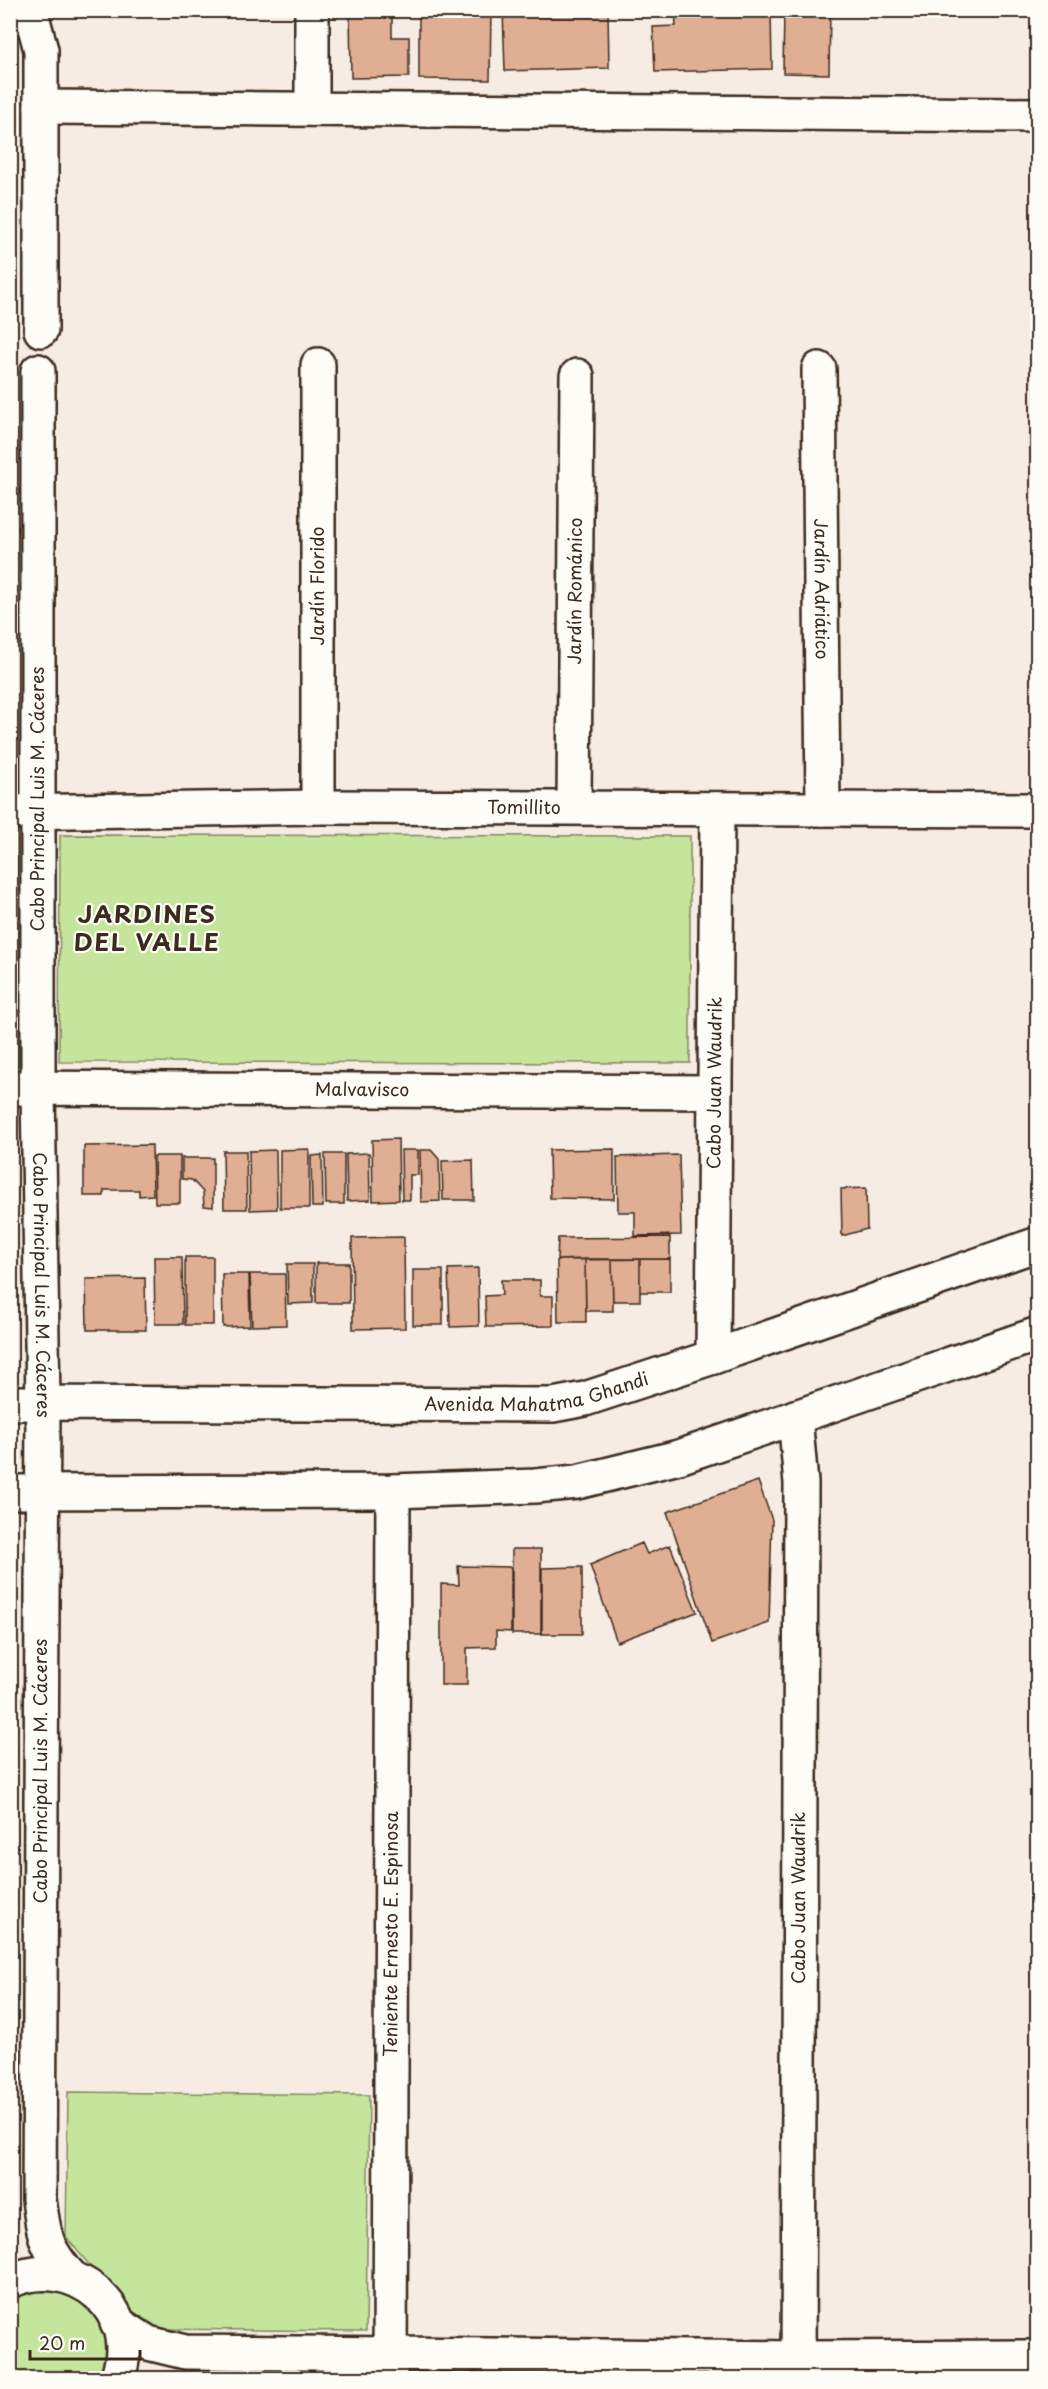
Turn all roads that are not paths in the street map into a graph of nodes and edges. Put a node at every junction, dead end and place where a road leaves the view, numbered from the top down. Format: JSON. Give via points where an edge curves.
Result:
{"nodes":[{"id":1,"x":28,"y":10,"type":"edge"},
{"id":2,"x":312,"y":10,"type":"edge"},
{"id":3,"x":41,"y":107,"type":"junction"},
{"id":4,"x":312,"y":109,"type":"junction"},
{"id":5,"x":1038,"y":115,"type":"edge"},
{"id":6,"x":40,"y":330,"type":"dead end"},
{"id":7,"x":318,"y":365,"type":"dead end"},
{"id":8,"x":819,"y":369,"type":"dead end"},
{"id":9,"x":38,"y":371,"type":"dead end"},
{"id":10,"x":576,"y":376,"type":"dead end"},
{"id":11,"x":318,"y":807,"type":"junction"},
{"id":12,"x":574,"y":807,"type":"junction"},
{"id":13,"x":717,"y":808,"type":"junction"},
{"id":14,"x":824,"y":809,"type":"junction"},
{"id":15,"x":1038,"y":810,"type":"edge"},
{"id":16,"x":24,"y":812,"type":"edge"},
{"id":17,"x":24,"y":1089,"type":"edge"},
{"id":18,"x":714,"y":1092,"type":"junction"},
{"id":19,"x":1038,"y":1244,"type":"edge"},
{"id":20,"x":1038,"y":1334,"type":"edge"},
{"id":21,"x":713,"y":1357,"type":"junction"},
{"id":22,"x":10,"y":1403,"type":"edge"},
{"id":23,"x":43,"y":1403,"type":"junction"},
{"id":24,"x":795,"y":1417,"type":"junction"},
{"id":25,"x":393,"y":1491,"type":"junction"},
{"id":26,"x":10,"y":1492,"type":"edge"},
{"id":27,"x":43,"y":1492,"type":"junction"},
{"id":28,"x":39,"y":2199,"type":"junction"},
{"id":29,"x":72,"y":2278,"type":"junction"},
{"id":30,"x":10,"y":2279,"type":"edge"},
{"id":31,"x":117,"y":2323,"type":"junction"},
{"id":32,"x":185,"y":2352,"type":"junction"},
{"id":33,"x":1038,"y":2357,"type":"edge"},
{"id":34,"x":390,"y":2367,"type":"edge"},
{"id":35,"x":798,"y":2368,"type":"edge"},
{"id":36,"x":117,"y":2379,"type":"edge"},
{"id":37,"x":123,"y":2379,"type":"edge"}],
"edges":[{"from":1,"to":3,"type":"street","via":[[40,50]]},
{"from":2,"to":4,"type":"street"},
{"from":3,"to":4,"type":"street"},
{"from":3,"to":6,"type":"street"},
{"from":4,"to":5,"type":"street"},
{"from":7,"to":11,"type":"street","name":"Jardín Florido"},
{"from":8,"to":14,"type":"street","name":"Jardín Adriático"},
{"from":9,"to":16,"type":"street","name":"Cabo Principal Luis M. Cáceres"},
{"from":10,"to":12,"type":"street","name":"Jardín Románico"},
{"from":11,"to":12,"type":"street","name":"Tomillito"},
{"from":11,"to":16,"type":"street","name":"Tomillito"},
{"from":12,"to":13,"type":"street","name":"Tomillito"},
{"from":13,"to":14,"type":"street","name":"Tomillito"},
{"from":13,"to":18,"type":"street","name":"Cabo Juan Waudrik"},
{"from":14,"to":15,"type":"street","name":"Tomillito"},
{"from":16,"to":17,"type":"street","name":"Cabo Principal Luis M. Cáceres"},
{"from":17,"to":18,"type":"street","name":"Malvavisco"},
{"from":17,"to":23,"type":"street","name":"Cabo Principal Luis M. Cáceres"},
{"from":18,"to":21,"type":"street","name":"Cabo Juan Waudrik"},
{"from":19,"to":21,"type":"street","name":"Avenida Mahatma Ghandi"},
{"from":20,"to":24,"type":"street"},
{"from":21,"to":23,"type":"street","name":"Avenida Mahatma Ghandi","via":[[585,1400],[553,1405]]},
{"from":22,"to":23,"type":"street","name":"Avenida Mahatma Ghandi"},
{"from":23,"to":27,"type":"street","name":"Cabo Principal Luis M. Cáceres"},
{"from":24,"to":25,"type":"street","via":[[679,1456],[577,1482]]},
{"from":24,"to":35,"type":"street","name":"Cabo Juan Waudrik","via":[[801,1483]]},
{"from":25,"to":27,"type":"street"},
{"from":25,"to":34,"type":"street","name":"Teniente Ernesto E. Espinosa"},
{"from":26,"to":27,"type":"street"},
{"from":27,"to":28,"type":"street","name":"Cabo Principal Luis M. Cáceres"},
{"from":28,"to":29,"type":"street","name":"Cabo Principal Luis M. Cáceres","via":[[49,2247]]},
{"from":28,"to":30,"type":"street","name":"Cabo Principal Luis M. Cáceres","via":[[28,2245]]},
{"from":29,"to":30,"type":"street","via":[[38,2273]]},
{"from":29,"to":31,"type":"street","via":[[100,2295]]},
{"from":31,"to":32,"type":"street","via":[[148,2343]]},
{"from":31,"to":36,"type":"street","via":[[122,2356]]},
{"from":32,"to":34,"type":"street"},
{"from":32,"to":37,"type":"street","via":[[155,2359]]},
{"from":33,"to":35,"type":"street"},
{"from":34,"to":35,"type":"street"}]}
